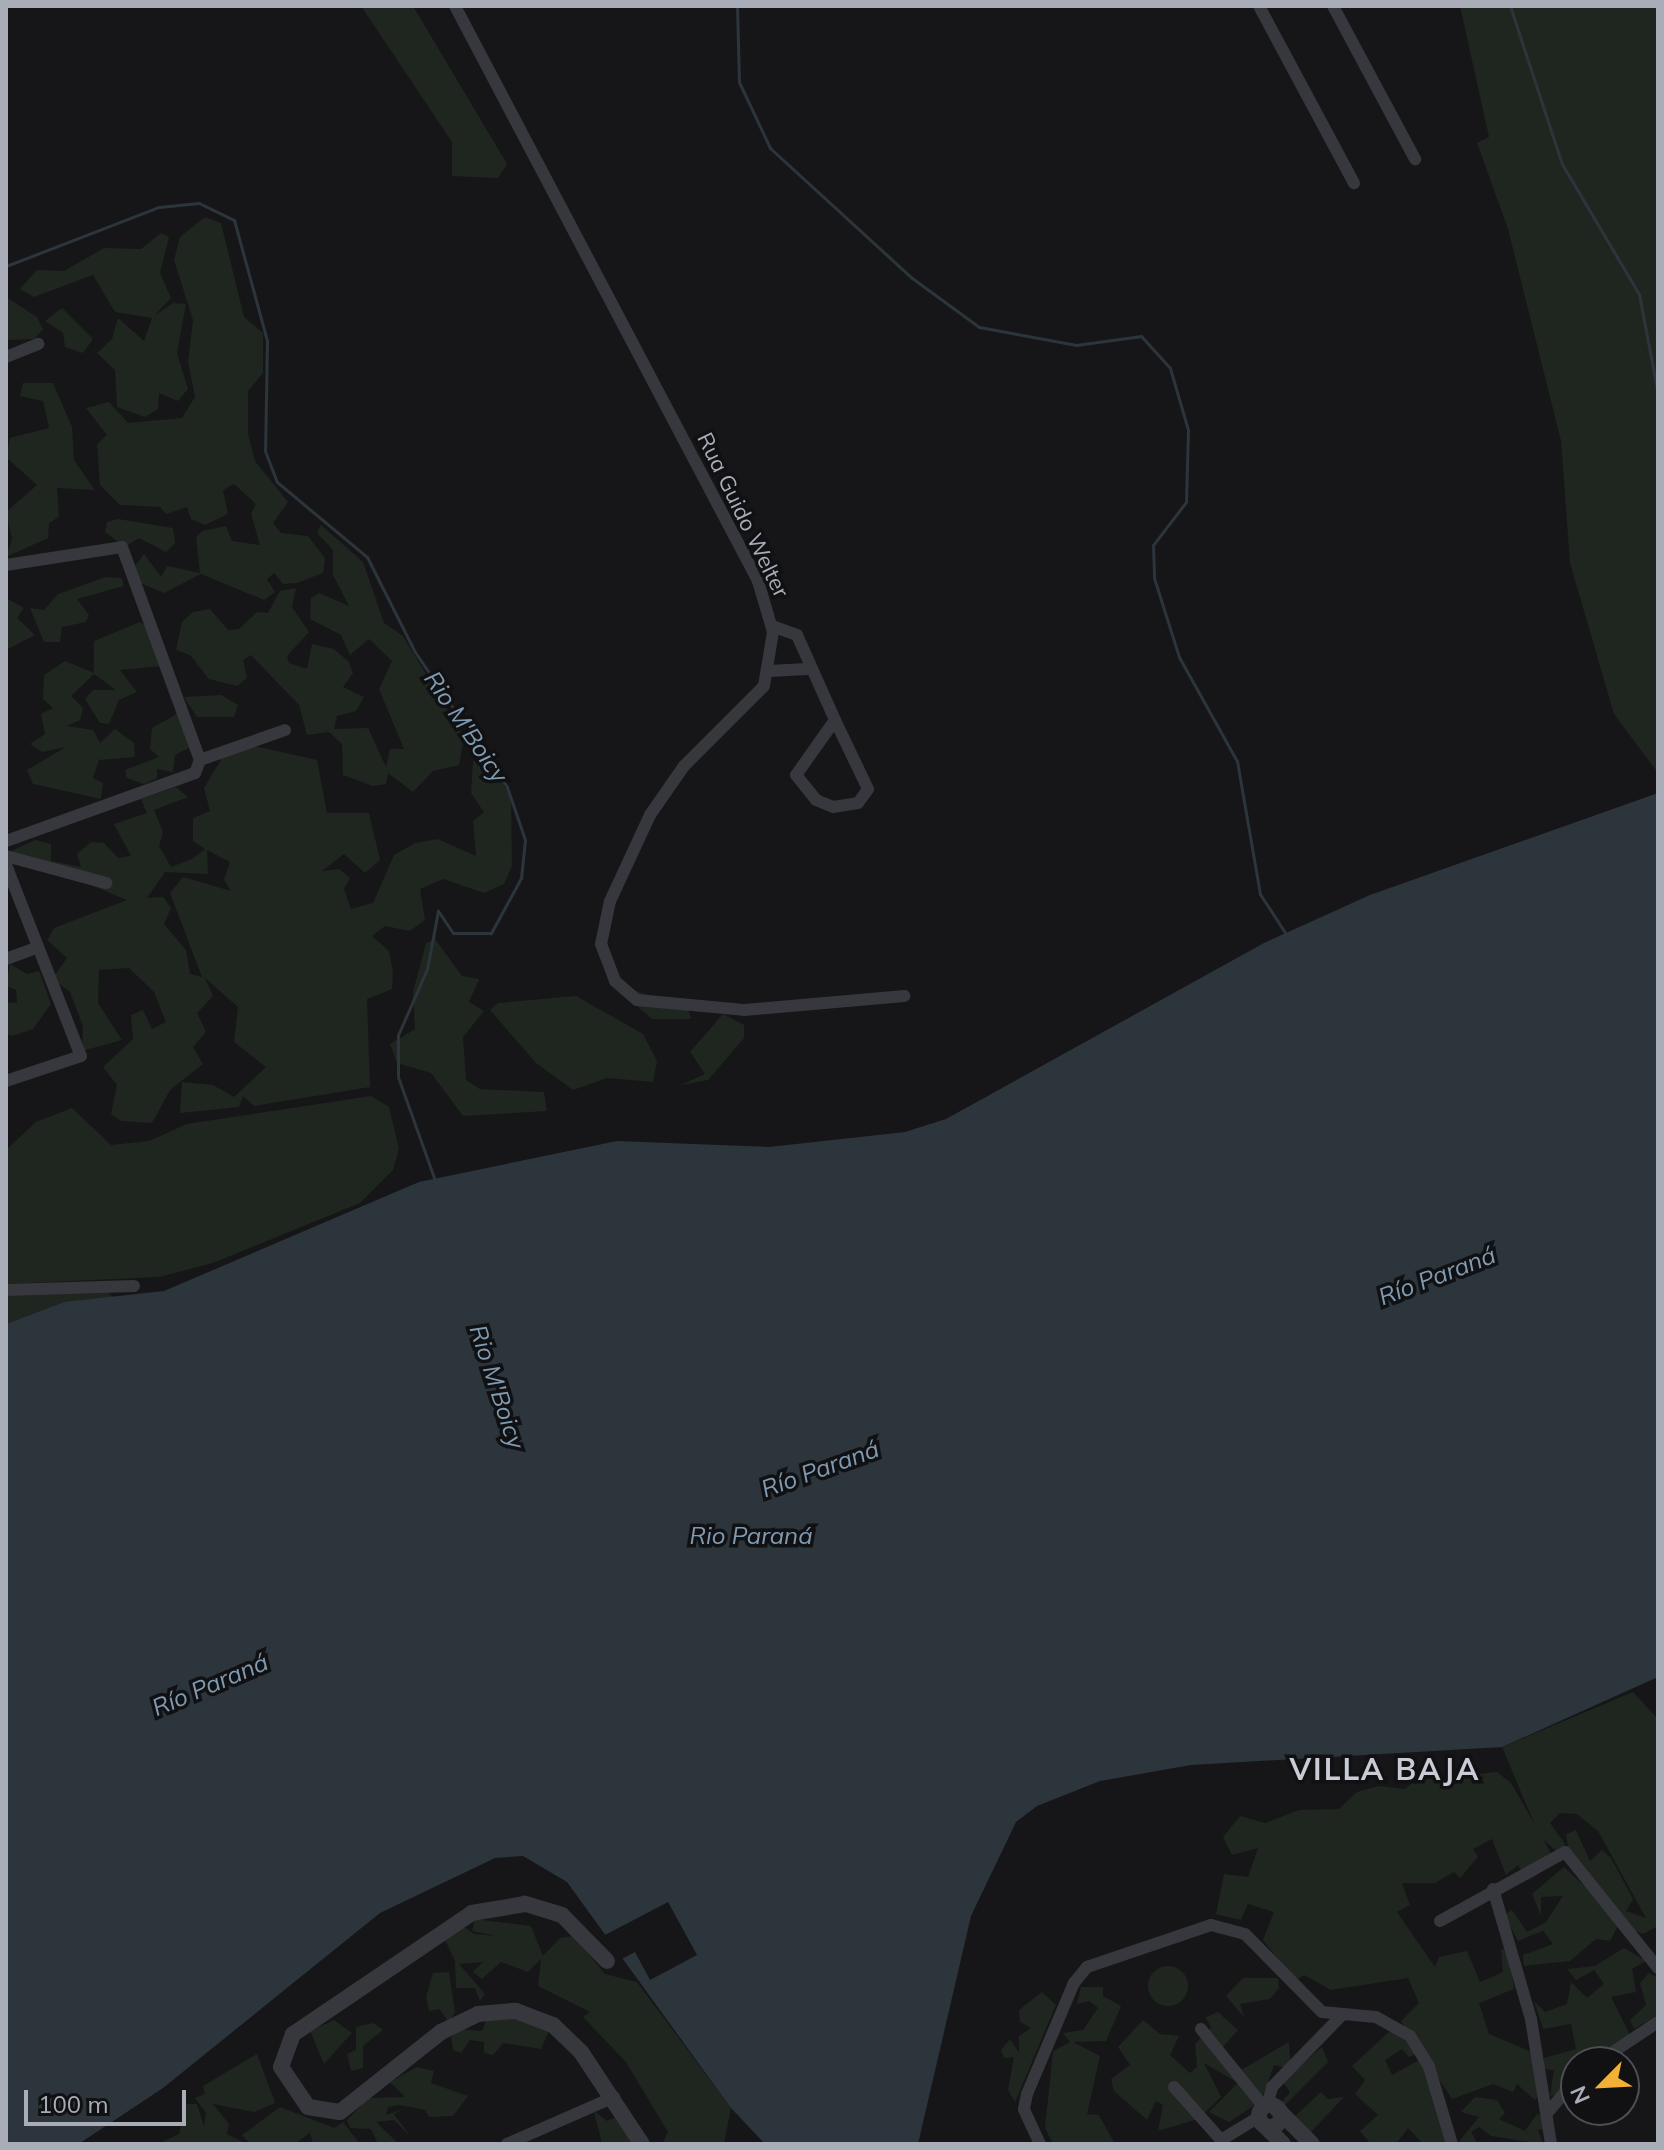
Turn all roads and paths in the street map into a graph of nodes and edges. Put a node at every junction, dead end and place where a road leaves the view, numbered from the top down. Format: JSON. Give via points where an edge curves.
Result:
{"nodes":[{"id":1,"x":455,"y":6,"type":"edge"},
{"id":2,"x":1259,"y":6,"type":"edge"},
{"id":3,"x":1333,"y":6,"type":"edge"},
{"id":4,"x":1415,"y":159,"type":"dead end"},
{"id":5,"x":1354,"y":183,"type":"dead end"},
{"id":6,"x":38,"y":344,"type":"dead end"},
{"id":7,"x":6,"y":357,"type":"edge"},
{"id":8,"x":6,"y":565,"type":"edge"},
{"id":9,"x":772,"y":626,"type":"junction"},
{"id":10,"x":807,"y":669,"type":"junction"},
{"id":11,"x":769,"y":671,"type":"junction"},
{"id":12,"x":835,"y":720,"type":"junction"},
{"id":13,"x":285,"y":730,"type":"dead end"},
{"id":14,"x":200,"y":760,"type":"junction"},
{"id":15,"x":6,"y":841,"type":"edge"},
{"id":16,"x":6,"y":856,"type":"edge"},
{"id":17,"x":6,"y":865,"type":"edge"},
{"id":18,"x":106,"y":883,"type":"dead end"},
{"id":19,"x":37,"y":948,"type":"junction"},
{"id":20,"x":6,"y":959,"type":"edge"},
{"id":21,"x":904,"y":996,"type":"dead end"},
{"id":22,"x":6,"y":1081,"type":"edge"},
{"id":23,"x":134,"y":1286,"type":"dead end"},
{"id":24,"x":6,"y":1290,"type":"edge"},
{"id":25,"x":1493,"y":1889,"type":"junction"},
{"id":26,"x":1440,"y":1921,"type":"dead end"},
{"id":27,"x":607,"y":1961,"type":"dead end"},
{"id":28,"x":1658,"y":1968,"type":"edge"},
{"id":29,"x":1342,"y":2015,"type":"junction"},
{"id":30,"x":1658,"y":2022,"type":"edge"},
{"id":31,"x":1201,"y":2029,"type":"dead end"},
{"id":32,"x":1622,"y":2046,"type":"edge"},
{"id":33,"x":1174,"y":2087,"type":"dead end"},
{"id":34,"x":614,"y":2097,"type":"junction"},
{"id":35,"x":1560,"y":2098,"type":"edge"},
{"id":36,"x":1549,"y":2111,"type":"junction"},
{"id":37,"x":1266,"y":2113,"type":"junction"},
{"id":38,"x":507,"y":2144,"type":"edge"},
{"id":39,"x":642,"y":2144,"type":"edge"},
{"id":40,"x":1040,"y":2144,"type":"edge"},
{"id":41,"x":1283,"y":2144,"type":"edge"},
{"id":42,"x":1312,"y":2144,"type":"edge"},
{"id":43,"x":1452,"y":2144,"type":"edge"},
{"id":44,"x":1551,"y":2144,"type":"edge"}],
"edges":[{"from":1,"to":9,"type":"street","name":"Rua Guido Welter","via":[[758,581]]},
{"from":2,"to":5,"type":"street"},
{"from":3,"to":4,"type":"street"},
{"from":6,"to":7,"type":"street"},
{"from":8,"to":14,"type":"street","via":[[118,544],[132,563]]},
{"from":9,"to":10,"type":"street","via":[[797,635]]},
{"from":9,"to":11,"type":"street","name":"Rua Guido Welter"},
{"from":10,"to":11,"type":"street"},
{"from":10,"to":12,"type":"street"},
{"from":11,"to":21,"type":"street","via":[[764,686],[696,750],[650,815],[603,920],[608,965],[625,993],[648,1002],[765,1011]]},
{"from":12,"to":12,"type":"street","via":[[868,789],[858,803],[833,807],[816,800],[796,775]]},
{"from":13,"to":14,"type":"street"},
{"from":14,"to":15,"type":"street","via":[[195,773]]},
{"from":16,"to":18,"type":"street"},
{"from":17,"to":19,"type":"street"},
{"from":19,"to":20,"type":"street"},
{"from":19,"to":22,"type":"street","via":[[81,1056]]},
{"from":23,"to":24,"type":"street"},
{"from":25,"to":26,"type":"street"},
{"from":25,"to":28,"type":"street","via":[[1565,1852]]},
{"from":25,"to":36,"type":"street"},
{"from":27,"to":34,"type":"street","via":[[562,1915],[525,1904],[472,1913],[293,2034],[281,2067],[308,2107],[340,2112],[441,2032],[478,2014],[516,2011],[566,2037]]},
{"from":29,"to":37,"type":"street","via":[[1272,2087]]},
{"from":29,"to":40,"type":"street","via":[[1301,1998],[1231,1926],[1145,1945],[1087,1967],[1074,1983],[1027,2094],[1024,2109]]},
{"from":29,"to":43,"type":"street","via":[[1376,2017],[1410,2036],[1429,2067]]},
{"from":30,"to":32,"type":"street"},
{"from":31,"to":37,"type":"street"},
{"from":33,"to":37,"type":"street","via":[[1221,2140]]},
{"from":34,"to":38,"type":"street"},
{"from":34,"to":39,"type":"street"},
{"from":35,"to":36,"type":"street"},
{"from":36,"to":44,"type":"street"},
{"from":37,"to":41,"type":"street"},
{"from":37,"to":42,"type":"street"}]}
